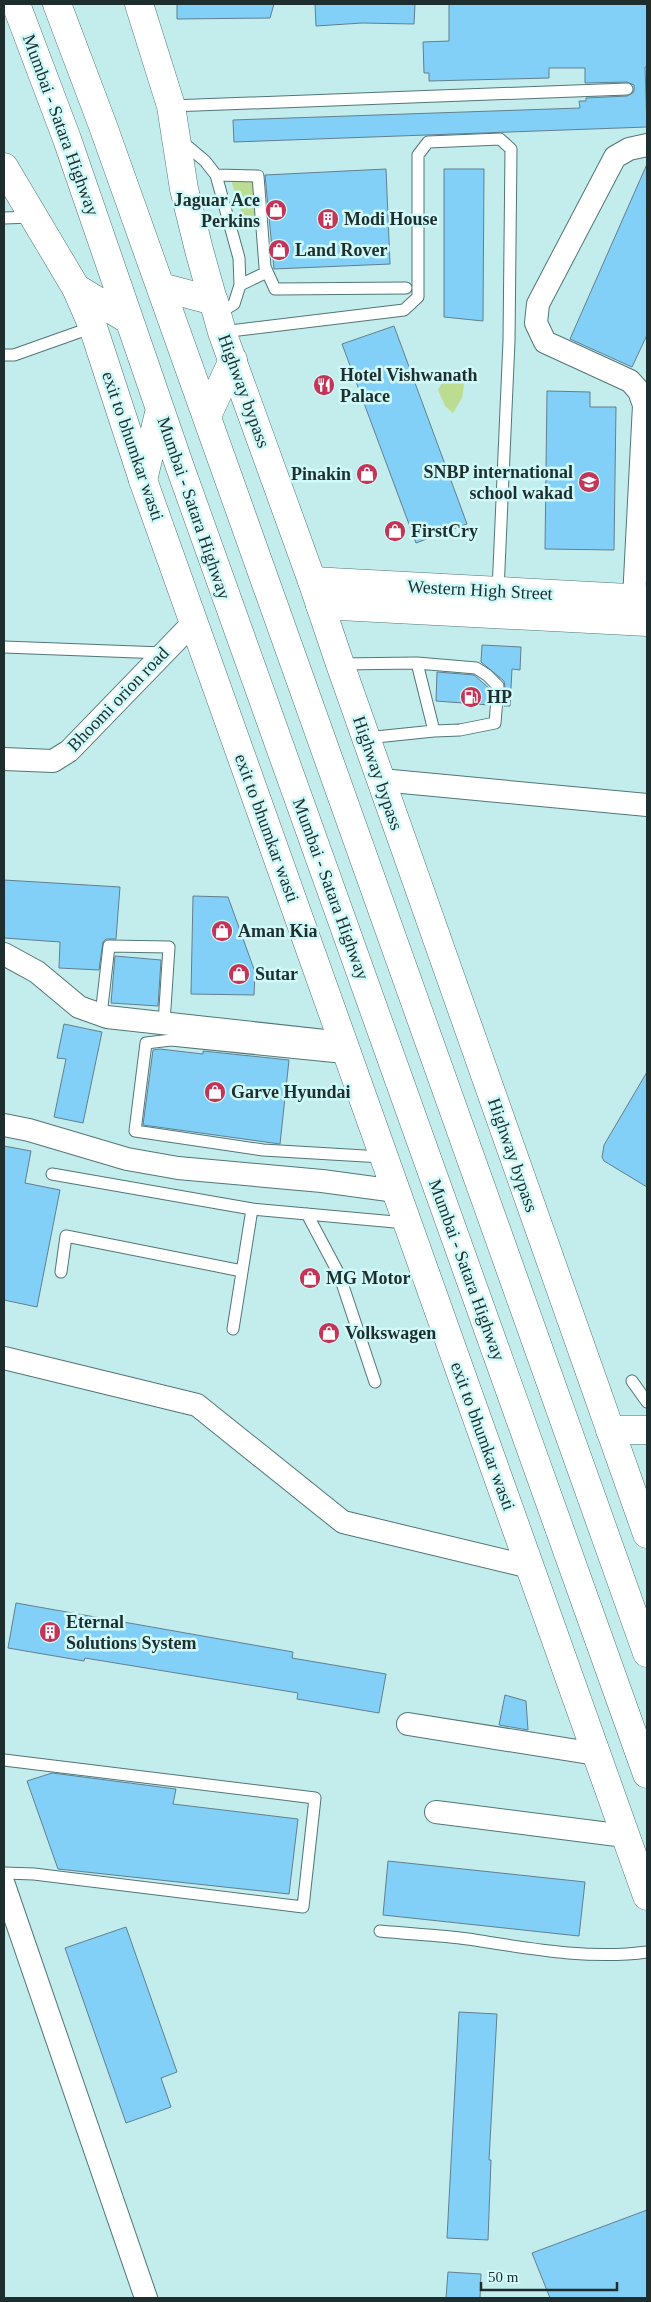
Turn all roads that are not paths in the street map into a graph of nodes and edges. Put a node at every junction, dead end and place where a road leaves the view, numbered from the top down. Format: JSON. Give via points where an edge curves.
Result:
{"nodes":[{"id":1,"x":16,"y":4,"type":"edge"},
{"id":2,"x":57,"y":4,"type":"edge"},
{"id":3,"x":139,"y":4,"type":"edge"},
{"id":4,"x":627,"y":89,"type":"dead end"},
{"id":5,"x":171,"y":106,"type":"junction"},
{"id":6,"x":176,"y":136,"type":"junction"},
{"id":7,"x":647,"y":145,"type":"edge"},
{"id":8,"x":4,"y":167,"type":"edge"},
{"id":9,"x":216,"y":174,"type":"junction"},
{"id":10,"x":32,"y":217,"type":"junction"},
{"id":11,"x":4,"y":218,"type":"edge"},
{"id":12,"x":267,"y":272,"type":"junction"},
{"id":13,"x":240,"y":285,"type":"junction"},
{"id":14,"x":161,"y":287,"type":"junction"},
{"id":15,"x":76,"y":288,"type":"junction"},
{"id":16,"x":406,"y":288,"type":"dead end"},
{"id":17,"x":218,"y":316,"type":"junction"},
{"id":18,"x":129,"y":320,"type":"junction"},
{"id":19,"x":93,"y":327,"type":"junction"},
{"id":20,"x":4,"y":355,"type":"edge"},
{"id":21,"x":232,"y":360,"type":"junction"},
{"id":22,"x":160,"y":409,"type":"junction"},
{"id":23,"x":207,"y":416,"type":"junction"},
{"id":24,"x":144,"y":480,"type":"junction"},
{"id":25,"x":642,"y":559,"type":"edge"},
{"id":26,"x":316,"y":593,"type":"junction"},
{"id":27,"x":498,"y":602,"type":"junction"},
{"id":28,"x":643,"y":607,"type":"edge"},
{"id":29,"x":194,"y":622,"type":"junction"},
{"id":30,"x":4,"y":647,"type":"edge"},
{"id":31,"x":163,"y":653,"type":"junction"},
{"id":32,"x":418,"y":663,"type":"junction"},
{"id":33,"x":340,"y":664,"type":"junction"},
{"id":34,"x":434,"y":731,"type":"junction"},
{"id":35,"x":366,"y":738,"type":"junction"},
{"id":36,"x":4,"y":759,"type":"edge"},
{"id":37,"x":381,"y":780,"type":"junction"},
{"id":38,"x":647,"y":805,"type":"edge"},
{"id":39,"x":4,"y":954,"type":"edge"},
{"id":40,"x":101,"y":1015,"type":"junction"},
{"id":41,"x":164,"y":1023,"type":"junction"},
{"id":42,"x":346,"y":1050,"type":"junction"},
{"id":43,"x":4,"y":1125,"type":"edge"},
{"id":44,"x":384,"y":1157,"type":"junction"},
{"id":45,"x":52,"y":1174,"type":"dead end"},
{"id":46,"x":396,"y":1192,"type":"junction"},
{"id":47,"x":252,"y":1209,"type":"junction"},
{"id":48,"x":307,"y":1214,"type":"junction"},
{"id":49,"x":408,"y":1223,"type":"junction"},
{"id":50,"x":242,"y":1271,"type":"junction"},
{"id":51,"x":61,"y":1272,"type":"dead end"},
{"id":52,"x":233,"y":1329,"type":"dead end"},
{"id":53,"x":4,"y":1358,"type":"edge"},
{"id":54,"x":632,"y":1381,"type":"dead end"},
{"id":55,"x":375,"y":1382,"type":"dead end"},
{"id":56,"x":647,"y":1402,"type":"edge"},
{"id":57,"x":610,"y":1430,"type":"junction"},
{"id":58,"x":647,"y":1430,"type":"edge"},
{"id":59,"x":647,"y":1534,"type":"edge"},
{"id":60,"x":530,"y":1567,"type":"junction"},
{"id":61,"x":647,"y":1653,"type":"edge"},
{"id":62,"x":408,"y":1724,"type":"dead end"},
{"id":63,"x":596,"y":1754,"type":"junction"},
{"id":64,"x":4,"y":1760,"type":"edge"},
{"id":65,"x":647,"y":1774,"type":"edge"},
{"id":66,"x":436,"y":1812,"type":"dead end"},
{"id":67,"x":625,"y":1836,"type":"junction"},
{"id":68,"x":4,"y":1873,"type":"edge"},
{"id":69,"x":4,"y":1885,"type":"edge"},
{"id":70,"x":647,"y":1896,"type":"edge"},
{"id":71,"x":380,"y":1931,"type":"dead end"},
{"id":72,"x":647,"y":1952,"type":"edge"},
{"id":73,"x":146,"y":2298,"type":"edge"}],
"edges":[{"from":1,"to":18,"type":"main road","name":"Mumbai - Satara Highway","via":[[68,139]]},
{"from":2,"to":14,"type":"main road"},
{"from":3,"to":5,"type":"main road","name":"Highway bypass"},
{"from":4,"to":5,"type":"lane"},
{"from":5,"to":6,"type":"main road","name":"Highway bypass"},
{"from":6,"to":9,"type":"lane"},
{"from":6,"to":17,"type":"main road","name":"Highway bypass","via":[[184,189]]},
{"from":7,"to":25,"type":"street","via":[[630,148],[615,157],[538,304],[536,324],[545,342],[630,381],[639,391],[644,405]]},
{"from":8,"to":10,"type":"main road","name":"exit to bhumkar wasti"},
{"from":9,"to":12,"type":"lane","via":[[258,176]]},
{"from":9,"to":13,"type":"lane","via":[[239,258]]},
{"from":10,"to":11,"type":"lane"},
{"from":10,"to":15,"type":"main road","name":"exit to bhumkar wasti"},
{"from":12,"to":13,"type":"lane"},
{"from":12,"to":16,"type":"lane","via":[[276,289]]},
{"from":13,"to":17,"type":"lane","via":[[234,304]]},
{"from":14,"to":17,"type":"main road"},
{"from":14,"to":23,"type":"main road"},
{"from":15,"to":18,"type":"main road"},
{"from":15,"to":19,"type":"main road","name":"exit to bhumkar wasti"},
{"from":17,"to":21,"type":"main road","name":"Highway bypass"},
{"from":17,"to":27,"type":"lane","via":[[404,310],[418,297],[418,156],[428,142],[500,139],[511,148],[509,341]]},
{"from":18,"to":22,"type":"main road","name":"Mumbai - Satara Highway"},
{"from":19,"to":20,"type":"lane","via":[[14,356]]},
{"from":19,"to":24,"type":"main road","name":"exit to bhumkar wasti"},
{"from":21,"to":23,"type":"main road"},
{"from":21,"to":26,"type":"main road","name":"Highway bypass"},
{"from":22,"to":24,"type":"main road"},
{"from":22,"to":65,"type":"main road","name":"Mumbai - Satara Highway"},
{"from":23,"to":61,"type":"main road"},
{"from":24,"to":29,"type":"main road","name":"exit to bhumkar wasti"},
{"from":25,"to":28,"type":"street"},
{"from":26,"to":27,"type":"main road","name":"Western High Street"},
{"from":26,"to":33,"type":"main road","name":"Highway bypass"},
{"from":27,"to":28,"type":"main road","name":"Western High Street"},
{"from":29,"to":31,"type":"street","name":"Bhoomi orion road"},
{"from":29,"to":42,"type":"main road","name":"exit to bhumkar wasti"},
{"from":30,"to":31,"type":"lane"},
{"from":31,"to":36,"type":"street","name":"Bhoomi orion road","via":[[69,751],[53,761]]},
{"from":32,"to":33,"type":"lane"},
{"from":32,"to":34,"type":"lane"},
{"from":32,"to":34,"type":"lane","via":[[476,668],[498,686],[495,723]]},
{"from":33,"to":35,"type":"main road","name":"Highway bypass"},
{"from":34,"to":35,"type":"lane"},
{"from":35,"to":37,"type":"main road","name":"Highway bypass"},
{"from":37,"to":38,"type":"street"},
{"from":37,"to":57,"type":"main road","name":"Highway bypass"},
{"from":39,"to":40,"type":"street","via":[[37,972],[79,1007]]},
{"from":40,"to":41,"type":"street"},
{"from":40,"to":41,"type":"lane","via":[[109,946],[169,947]]},
{"from":41,"to":42,"type":"street"},
{"from":42,"to":44,"type":"main road","name":"exit to bhumkar wasti"},
{"from":42,"to":44,"type":"lane","via":[[171,1040],[146,1043],[135,1131],[263,1150]]},
{"from":43,"to":46,"type":"street","via":[[135,1161]]},
{"from":44,"to":46,"type":"main road","name":"exit to bhumkar wasti"},
{"from":45,"to":47,"type":"lane"},
{"from":46,"to":49,"type":"main road","name":"exit to bhumkar wasti"},
{"from":47,"to":48,"type":"lane"},
{"from":47,"to":50,"type":"lane"},
{"from":48,"to":49,"type":"lane"},
{"from":48,"to":55,"type":"lane","via":[[338,1274]]},
{"from":49,"to":60,"type":"main road","name":"exit to bhumkar wasti"},
{"from":50,"to":51,"type":"lane","via":[[66,1236]]},
{"from":50,"to":52,"type":"lane"},
{"from":53,"to":60,"type":"street","via":[[197,1405],[342,1522]]},
{"from":54,"to":56,"type":"lane"},
{"from":57,"to":58,"type":"main road"},
{"from":57,"to":59,"type":"main road","name":"Highway bypass"},
{"from":60,"to":63,"type":"main road","name":"exit to bhumkar wasti"},
{"from":62,"to":63,"type":"street"},
{"from":63,"to":67,"type":"main road","name":"exit to bhumkar wasti"},
{"from":64,"to":68,"type":"lane","via":[[315,1798],[302,1907]]},
{"from":66,"to":67,"type":"street"},
{"from":67,"to":70,"type":"main road","name":"exit to bhumkar wasti"},
{"from":69,"to":73,"type":"street"},
{"from":71,"to":72,"type":"lane","via":[[542,1950],[596,1954]]}]}
